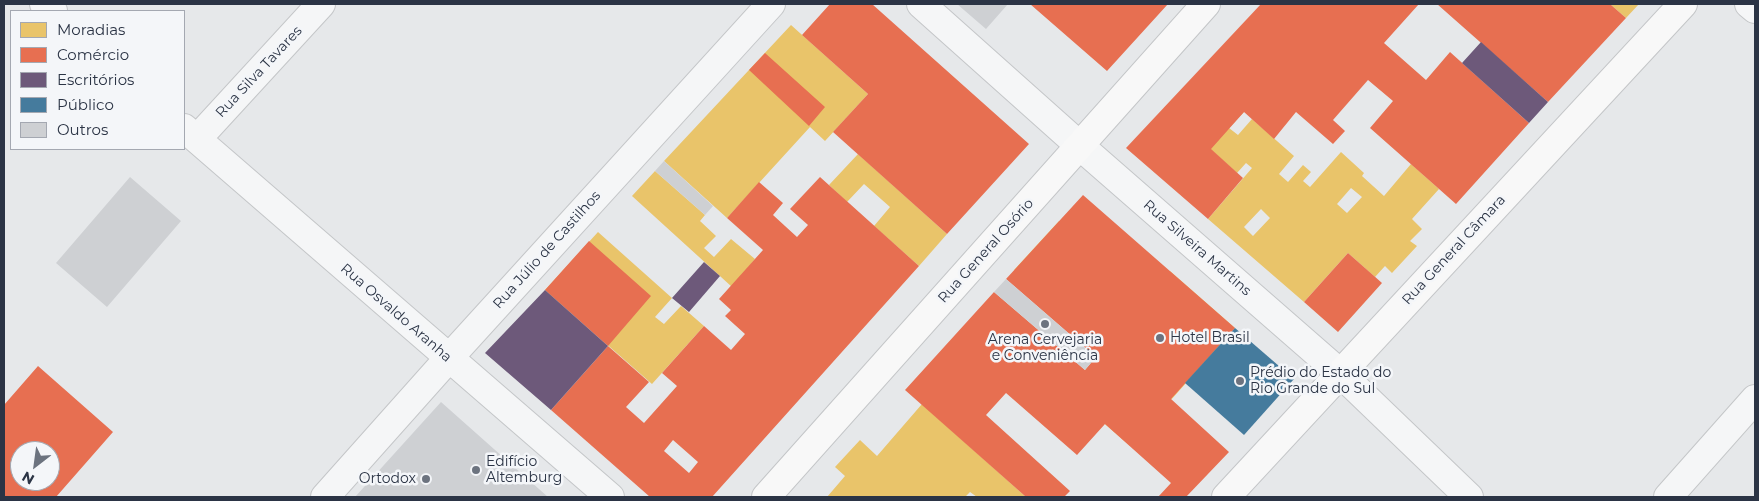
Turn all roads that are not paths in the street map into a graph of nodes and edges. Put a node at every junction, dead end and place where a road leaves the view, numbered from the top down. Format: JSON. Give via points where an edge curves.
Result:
{"nodes":[{"id":1,"x":321,"y":4,"type":"edge"},
{"id":2,"x":771,"y":4,"type":"edge"},
{"id":3,"x":921,"y":4,"type":"edge"},
{"id":4,"x":1206,"y":4,"type":"edge"},
{"id":5,"x":1683,"y":4,"type":"edge"},
{"id":6,"x":1749,"y":4,"type":"edge"},
{"id":7,"x":1755,"y":9,"type":"edge"},
{"id":8,"x":190,"y":134,"type":"edge"},
{"id":9,"x":1080,"y":146,"type":"junction"},
{"id":10,"x":448,"y":359,"type":"junction"},
{"id":11,"x":1340,"y":374,"type":"junction"},
{"id":12,"x":1755,"y":400,"type":"edge"},
{"id":13,"x":325,"y":497,"type":"edge"},
{"id":14,"x":610,"y":497,"type":"edge"},
{"id":15,"x":766,"y":497,"type":"edge"},
{"id":16,"x":1226,"y":497,"type":"edge"},
{"id":17,"x":1469,"y":497,"type":"edge"},
{"id":18,"x":1668,"y":497,"type":"edge"}],
"edges":[{"from":1,"to":8,"type":"street","name":"Rua Silva Tavares"},
{"from":2,"to":10,"type":"street","name":"Rua Júlio de Castilhos"},
{"from":3,"to":9,"type":"street","name":"Rua Silveira Martins"},
{"from":4,"to":9,"type":"main road","name":"Rua General Osório"},
{"from":5,"to":11,"type":"main road","name":"Rua General Câmara"},
{"from":6,"to":7,"type":"street"},
{"from":8,"to":10,"type":"street","name":"Rua Osvaldo Aranha"},
{"from":9,"to":11,"type":"street","name":"Rua Silveira Martins"},
{"from":9,"to":15,"type":"main road","name":"Rua General Osório"},
{"from":10,"to":13,"type":"street","name":"Rua Júlio de Castilhos"},
{"from":10,"to":14,"type":"street","name":"Rua Osvaldo Aranha"},
{"from":11,"to":16,"type":"main road","name":"Rua General Câmara"},
{"from":11,"to":17,"type":"street","name":"Rua Silveira Martins"},
{"from":12,"to":18,"type":"street"}]}
